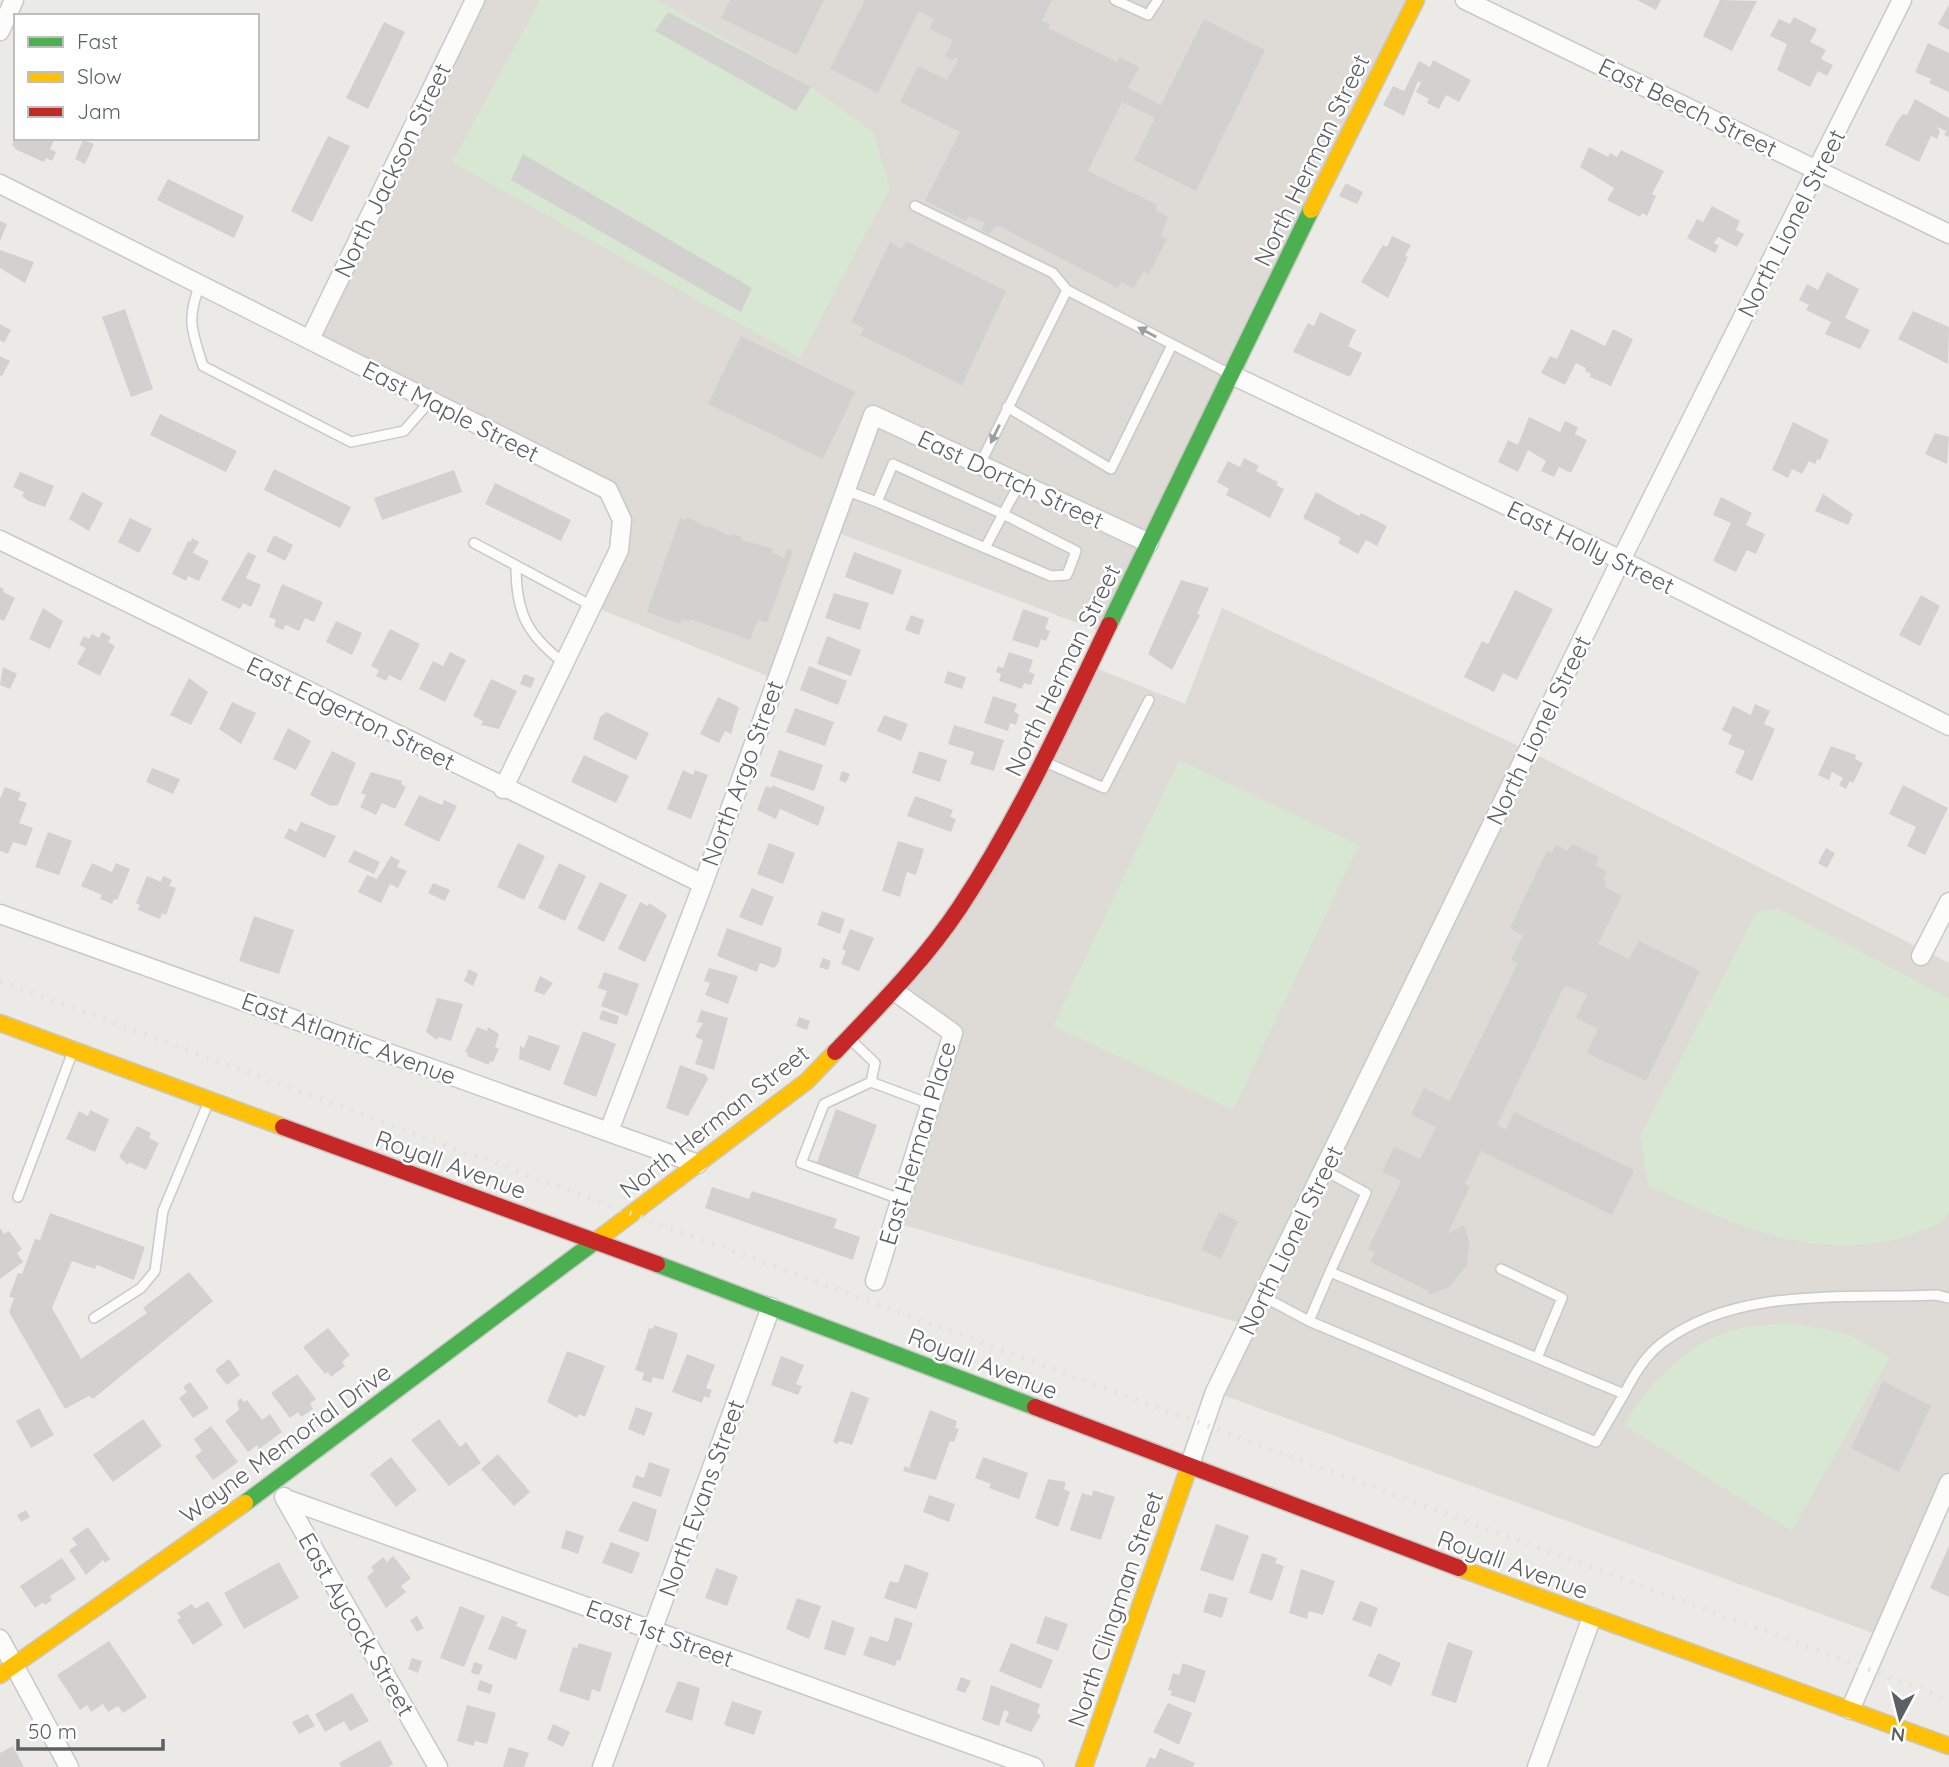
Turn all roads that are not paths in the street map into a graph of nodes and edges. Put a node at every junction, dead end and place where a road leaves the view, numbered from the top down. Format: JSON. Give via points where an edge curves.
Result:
{"nodes":[{"id":1,"x":14,"y":0,"type":"edge"},
{"id":2,"x":1115,"y":0,"type":"edge"},
{"id":3,"x":1158,"y":0,"type":"edge"},
{"id":4,"x":1416,"y":0,"type":"edge"},
{"id":5,"x":1465,"y":0,"type":"edge"},
{"id":6,"x":1902,"y":0,"type":"edge"},
{"id":7,"x":469,"y":2,"type":"edge"},
{"id":8,"x":0,"y":31,"type":"edge"},
{"id":9,"x":1818,"y":169,"type":"junction"},
{"id":10,"x":0,"y":184,"type":"edge"},
{"id":11,"x":915,"y":206,"type":"dead end"},
{"id":12,"x":1949,"y":234,"type":"edge"},
{"id":13,"x":200,"y":284,"type":"junction"},
{"id":14,"x":1067,"y":290,"type":"junction"},
{"id":15,"x":310,"y":339,"type":"junction"},
{"id":16,"x":1172,"y":345,"type":"junction"},
{"id":17,"x":1230,"y":374,"type":"junction"},
{"id":18,"x":431,"y":400,"type":"junction"},
{"id":19,"x":1007,"y":407,"type":"junction"},
{"id":20,"x":873,"y":415,"type":"joint"},
{"id":21,"x":980,"y":464,"type":"junction"},
{"id":22,"x":1020,"y":483,"type":"junction"},
{"id":23,"x":845,"y":490,"type":"junction"},
{"id":24,"x":877,"y":502,"type":"junction"},
{"id":25,"x":1003,"y":514,"type":"junction"},
{"id":26,"x":0,"y":540,"type":"edge"},
{"id":27,"x":474,"y":543,"type":"dead end"},
{"id":28,"x":1149,"y":543,"type":"junction"},
{"id":29,"x":985,"y":548,"type":"junction"},
{"id":30,"x":1621,"y":561,"type":"junction"},
{"id":31,"x":516,"y":566,"type":"junction"},
{"id":32,"x":592,"y":606,"type":"junction"},
{"id":33,"x":564,"y":663,"type":"junction"},
{"id":34,"x":1149,"y":700,"type":"dead end"},
{"id":35,"x":1949,"y":726,"type":"edge"},
{"id":36,"x":1044,"y":761,"type":"junction"},
{"id":37,"x":503,"y":789,"type":"junction"},
{"id":38,"x":703,"y":884,"type":"junction"},
{"id":39,"x":1949,"y":902,"type":"edge"},
{"id":40,"x":0,"y":914,"type":"edge"},
{"id":41,"x":1922,"y":957,"type":"dead end"},
{"id":42,"x":894,"y":991,"type":"junction"},
{"id":43,"x":0,"y":1023,"type":"edge"},
{"id":44,"x":849,"y":1038,"type":"junction"},
{"id":45,"x":74,"y":1049,"type":"junction"},
{"id":46,"x":871,"y":1082,"type":"junction"},
{"id":47,"x":210,"y":1100,"type":"junction"},
{"id":48,"x":930,"y":1104,"type":"junction"},
{"id":49,"x":609,"y":1131,"type":"junction"},
{"id":50,"x":698,"y":1164,"type":"junction"},
{"id":51,"x":1324,"y":1170,"type":"junction"},
{"id":52,"x":18,"y":1197,"type":"dead end"},
{"id":53,"x":900,"y":1199,"type":"junction"},
{"id":54,"x":593,"y":1241,"type":"junction"},
{"id":55,"x":1500,"y":1269,"type":"dead end"},
{"id":56,"x":1330,"y":1272,"type":"junction"},
{"id":57,"x":875,"y":1281,"type":"dead end"},
{"id":58,"x":1262,"y":1296,"type":"junction"},
{"id":59,"x":1949,"y":1298,"type":"edge"},
{"id":60,"x":771,"y":1307,"type":"junction"},
{"id":61,"x":94,"y":1318,"type":"dead end"},
{"id":62,"x":1309,"y":1321,"type":"junction"},
{"id":63,"x":1537,"y":1358,"type":"junction"},
{"id":64,"x":1624,"y":1394,"type":"junction"},
{"id":65,"x":1189,"y":1467,"type":"junction"},
{"id":66,"x":1949,"y":1483,"type":"edge"},
{"id":67,"x":270,"y":1486,"type":"junction"},
{"id":68,"x":286,"y":1499,"type":"junction"},
{"id":69,"x":1592,"y":1617,"type":"junction"},
{"id":70,"x":652,"y":1631,"type":"junction"},
{"id":71,"x":0,"y":1639,"type":"edge"},
{"id":72,"x":8,"y":1671,"type":"edge"},
{"id":73,"x":1850,"y":1710,"type":"junction"},
{"id":74,"x":1949,"y":1746,"type":"edge"},
{"id":75,"x":69,"y":1767,"type":"edge"},
{"id":76,"x":438,"y":1767,"type":"edge"},
{"id":77,"x":602,"y":1767,"type":"edge"},
{"id":78,"x":1034,"y":1767,"type":"edge"},
{"id":79,"x":1084,"y":1767,"type":"edge"},
{"id":80,"x":1537,"y":1767,"type":"edge"}],
"edges":[{"from":1,"to":8,"type":"street"},
{"from":2,"to":3,"type":"lane","via":[[1148,15]]},
{"from":4,"to":17,"type":"street","name":"North Herman Street"},
{"from":5,"to":9,"type":"street","name":"East Beech Street"},
{"from":6,"to":9,"type":"street","name":"North Lionel Street"},
{"from":7,"to":15,"type":"street","name":"North Jackson Street"},
{"from":9,"to":12,"type":"street","name":"East Beech Street"},
{"from":9,"to":30,"type":"street","name":"North Lionel Street"},
{"from":10,"to":13,"type":"street","name":"East Maple Street"},
{"from":11,"to":14,"type":"lane","via":[[1053,273]]},
{"from":13,"to":15,"type":"street","name":"East Maple Street"},
{"from":13,"to":18,"type":"lane","via":[[189,324],[203,366],[351,442],[404,431]]},
{"from":16,"to":14,"type":"lane","one_way":true},
{"from":14,"to":19,"type":"lane"},
{"from":15,"to":18,"type":"street","name":"East Maple Street"},
{"from":16,"to":17,"type":"lane"},
{"from":16,"to":19,"type":"lane","via":[[1111,469]]},
{"from":17,"to":28,"type":"street","name":"North Herman Street"},
{"from":17,"to":30,"type":"street","name":"East Holly Street"},
{"from":18,"to":32,"type":"street","name":"East Maple Street","via":[[608,490],[622,520],[619,550]]},
{"from":19,"to":21,"type":"lane","one_way":true},
{"from":20,"to":21,"type":"street","name":"East Dortch Street"},
{"from":20,"to":23,"type":"street","name":"North Argo Street"},
{"from":21,"to":22,"type":"street","name":"East Dortch Street"},
{"from":22,"to":25,"type":"lane"},
{"from":22,"to":28,"type":"street","name":"East Dortch Street"},
{"from":23,"to":24,"type":"lane"},
{"from":23,"to":38,"type":"street","name":"North Argo Street"},
{"from":24,"to":25,"type":"lane","via":[[893,464]]},
{"from":24,"to":29,"type":"lane"},
{"from":25,"to":29,"type":"lane"},
{"from":25,"to":29,"type":"lane","via":[[1076,551],[1067,575],[1051,576]]},
{"from":26,"to":37,"type":"street","name":"East Edgerton Street"},
{"from":27,"to":31,"type":"lane"},
{"from":28,"to":36,"type":"street","name":"North Herman Street"},
{"from":30,"to":35,"type":"street","name":"East Holly Street"},
{"from":30,"to":51,"type":"street","name":"North Lionel Street"},
{"from":31,"to":32,"type":"lane"},
{"from":31,"to":33,"type":"lane","via":[[516,592],[526,624],[541,646]]},
{"from":32,"to":33,"type":"street","name":"East Maple Street"},
{"from":33,"to":37,"type":"street","name":"East Maple Street"},
{"from":34,"to":36,"type":"lane","via":[[1104,788]]},
{"from":36,"to":42,"type":"street","name":"North Herman Street","via":[[959,909]]},
{"from":37,"to":38,"type":"street","name":"East Edgerton Street"},
{"from":38,"to":49,"type":"street","name":"North Argo Street"},
{"from":39,"to":41,"type":"street"},
{"from":40,"to":49,"type":"street","name":"East Atlantic Avenue"},
{"from":42,"to":44,"type":"street","name":"North Herman Street"},
{"from":42,"to":48,"type":"street","name":"East Herman Place","via":[[953,1032]]},
{"from":43,"to":45,"type":"street","name":"Royall Avenue"},
{"from":44,"to":46,"type":"lane","via":[[875,1063]]},
{"from":44,"to":50,"type":"street","name":"North Herman Street","via":[[807,1081]]},
{"from":45,"to":47,"type":"street","name":"Royall Avenue"},
{"from":45,"to":52,"type":"lane"},
{"from":46,"to":48,"type":"lane"},
{"from":46,"to":53,"type":"lane","via":[[824,1104],[801,1163]]},
{"from":47,"to":54,"type":"street","name":"Royall Avenue"},
{"from":47,"to":61,"type":"lane","via":[[163,1211],[155,1271],[141,1288]]},
{"from":48,"to":53,"type":"street","name":"East Herman Place"},
{"from":49,"to":50,"type":"street","name":"East Atlantic Avenue"},
{"from":50,"to":54,"type":"street","name":"North Herman Street"},
{"from":51,"to":56,"type":"lane","via":[[1366,1193]]},
{"from":51,"to":58,"type":"street","name":"North Lionel Street"},
{"from":53,"to":57,"type":"street","name":"East Herman Place"},
{"from":54,"to":60,"type":"street","name":"Royall Avenue"},
{"from":54,"to":67,"type":"street","name":"Wayne Memorial Drive"},
{"from":55,"to":63,"type":"lane","via":[[1562,1298]]},
{"from":56,"to":62,"type":"lane"},
{"from":56,"to":63,"type":"lane"},
{"from":58,"to":62,"type":"lane"},
{"from":58,"to":65,"type":"street","name":"North Lionel Street","via":[[1215,1392]]},
{"from":59,"to":64,"type":"lane","via":[[1819,1297],[1753,1306],[1700,1320],[1661,1344],[1637,1368]]},
{"from":60,"to":65,"type":"street","name":"Royall Avenue"},
{"from":60,"to":70,"type":"street","name":"North Evans Street"},
{"from":62,"to":64,"type":"lane","via":[[1596,1442]]},
{"from":63,"to":64,"type":"lane"},
{"from":65,"to":69,"type":"street","name":"Royall Avenue"},
{"from":65,"to":79,"type":"street","name":"North Clingman Street"},
{"from":66,"to":73,"type":"street"},
{"from":67,"to":68,"type":"street","name":"East Aycock Street"},
{"from":67,"to":72,"type":"street","name":"Wayne Memorial Drive"},
{"from":68,"to":70,"type":"street","name":"East 1st Street"},
{"from":68,"to":76,"type":"street","name":"East Aycock Street"},
{"from":69,"to":73,"type":"street","name":"Royall Avenue"},
{"from":69,"to":80,"type":"street"},
{"from":70,"to":77,"type":"street","name":"North Evans Street"},
{"from":70,"to":78,"type":"street","name":"East 1st Street"},
{"from":71,"to":72,"type":"street"},
{"from":72,"to":75,"type":"street"},
{"from":73,"to":74,"type":"street","name":"Royall Avenue"}]}
